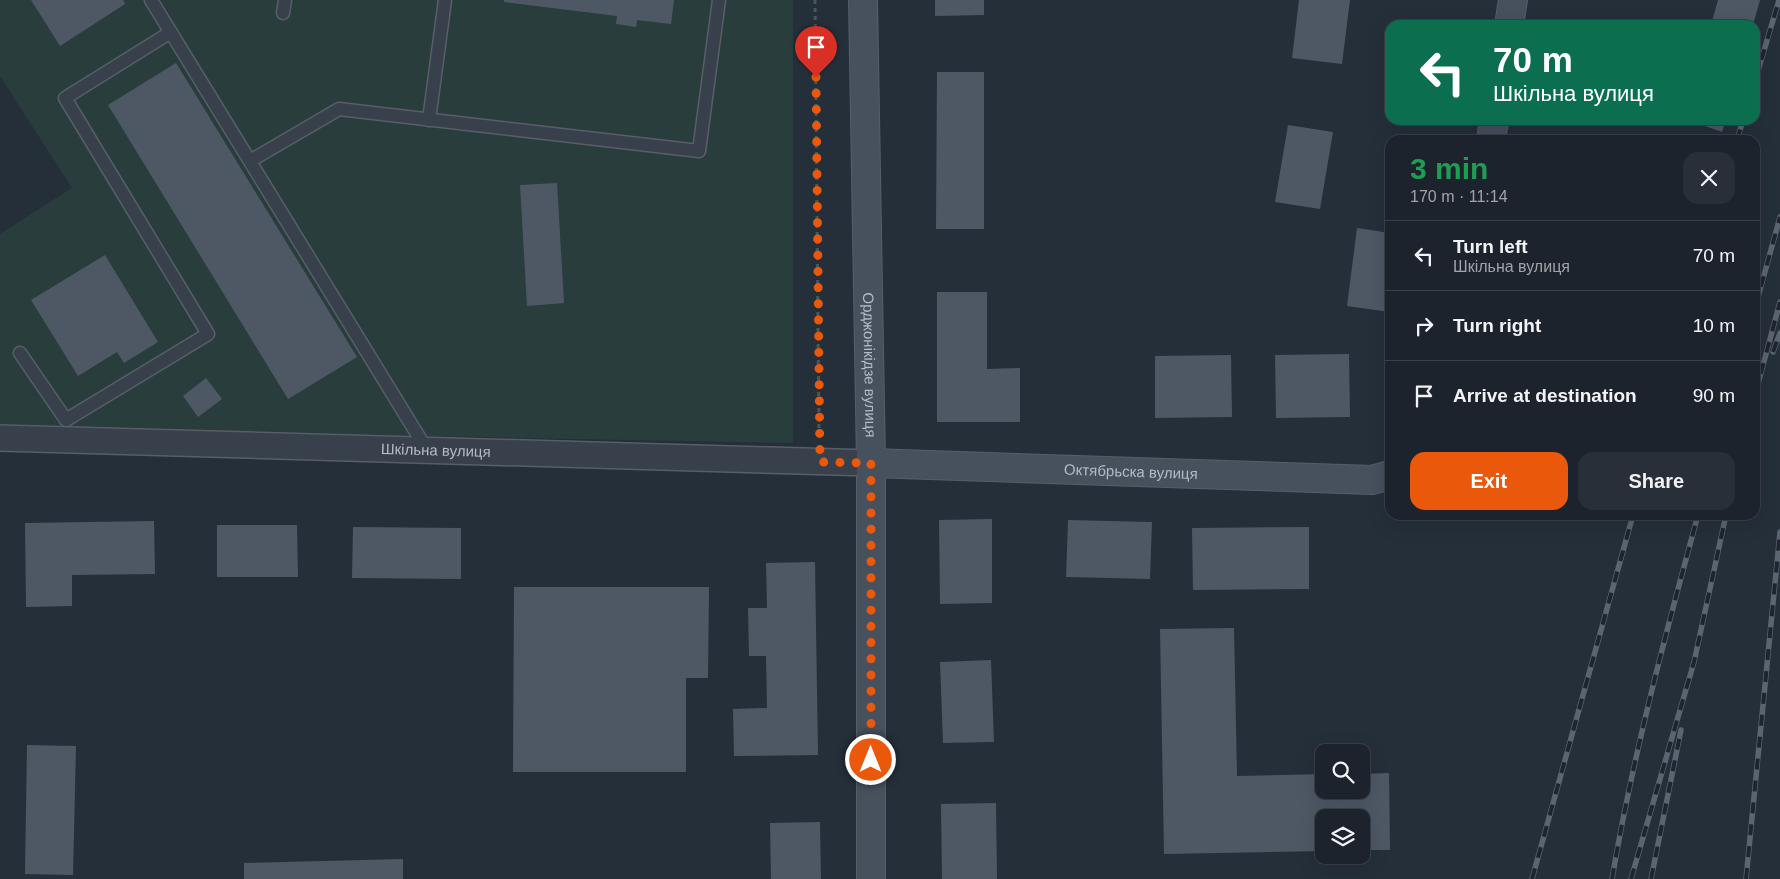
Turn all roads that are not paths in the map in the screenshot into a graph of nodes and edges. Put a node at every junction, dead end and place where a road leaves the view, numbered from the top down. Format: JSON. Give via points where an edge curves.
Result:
{"nodes":[{"id":1,"x":151,"y":0,"type":"edge"},
{"id":2,"x":445,"y":0,"type":"edge"},
{"id":3,"x":719,"y":0,"type":"edge"},
{"id":4,"x":863,"y":0,"type":"edge"},
{"id":5,"x":1513,"y":0,"type":"edge"},
{"id":6,"x":1510,"y":20,"type":"edge"},
{"id":7,"x":171,"y":32,"type":"junction"},
{"id":8,"x":429,"y":120,"type":"junction"},
{"id":9,"x":250,"y":161,"type":"junction"},
{"id":10,"x":20,"y":353,"type":"dead end"},
{"id":11,"x":0,"y":438,"type":"edge"},
{"id":12,"x":427,"y":450,"type":"junction"},
{"id":13,"x":871,"y":463,"type":"junction"},
{"id":14,"x":1385,"y":476,"type":"edge"},
{"id":15,"x":871,"y":879,"type":"edge"}],
"edges":[{"from":1,"to":7,"type":"lane"},
{"from":2,"to":8,"type":"lane"},
{"from":3,"to":8,"type":"lane","via":[[699,151]]},
{"from":4,"to":13,"type":"main road","name":"Орджонікідзе вулиця"},
{"from":5,"to":6,"type":"main road"},
{"from":7,"to":9,"type":"lane"},
{"from":7,"to":10,"type":"lane","via":[[65,98],[208,334],[66,420]]},
{"from":8,"to":9,"type":"lane","via":[[339,109]]},
{"from":9,"to":12,"type":"lane"},
{"from":11,"to":12,"type":"street","name":"Шкільна вулиця"},
{"from":12,"to":13,"type":"street","name":"Шкільна вулиця"},
{"from":13,"to":14,"type":"main road","name":"Октябрьска вулиця","via":[[1372,480]]},
{"from":13,"to":15,"type":"main road","name":"Орджонікідзе вулиця"}]}
